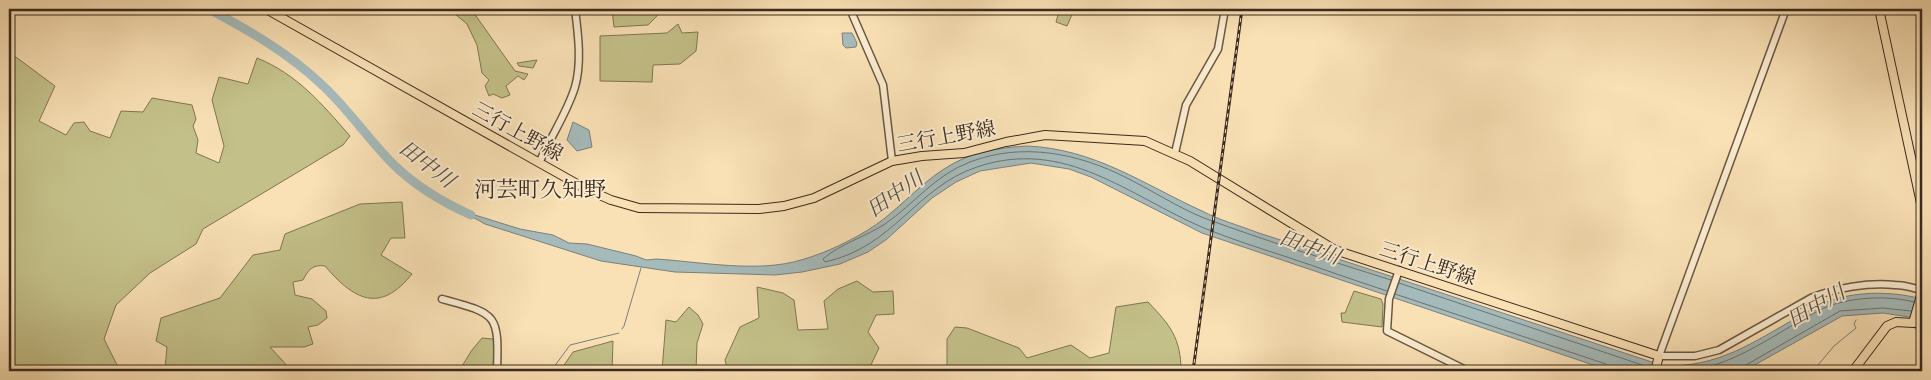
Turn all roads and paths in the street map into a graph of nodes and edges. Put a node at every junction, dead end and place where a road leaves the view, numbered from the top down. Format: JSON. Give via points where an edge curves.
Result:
{"nodes":[{"id":1,"x":266,"y":9,"type":"edge"},
{"id":2,"x":575,"y":9,"type":"edge"},
{"id":3,"x":850,"y":9,"type":"edge"},
{"id":4,"x":1225,"y":9,"type":"edge"},
{"id":5,"x":1786,"y":9,"type":"edge"},
{"id":6,"x":1879,"y":9,"type":"edge"},
{"id":7,"x":1175,"y":153,"type":"junction"},
{"id":8,"x":540,"y":161,"type":"junction"},
{"id":9,"x":892,"y":161,"type":"junction"},
{"id":10,"x":1922,"y":208,"type":"edge"},
{"id":11,"x":1398,"y":272,"type":"junction"},
{"id":12,"x":1922,"y":292,"type":"edge"},
{"id":13,"x":442,"y":298,"type":"dead end"},
{"id":14,"x":1913,"y":321,"type":"junction"},
{"id":15,"x":1922,"y":326,"type":"edge"},
{"id":16,"x":1658,"y":358,"type":"junction"},
{"id":17,"x":497,"y":371,"type":"edge"},
{"id":18,"x":1468,"y":371,"type":"edge"},
{"id":19,"x":1655,"y":371,"type":"edge"},
{"id":20,"x":1852,"y":371,"type":"edge"}],
"edges":[{"from":1,"to":8,"type":"main road","name":"三行上野線"},
{"from":2,"to":8,"type":"street","via":[[576,82]]},
{"from":3,"to":9,"type":"street","via":[[883,85]]},
{"from":4,"to":7,"type":"street","via":[[1218,49],[1186,104]]},
{"from":5,"to":16,"type":"street"},
{"from":6,"to":10,"type":"main road"},
{"from":7,"to":9,"type":"main road","name":"三行上野線","via":[[1145,141],[1045,135],[964,153]]},
{"from":7,"to":11,"type":"main road","name":"三行上野線","via":[[1324,245]]},
{"from":8,"to":9,"type":"main road","name":"三行上野線","via":[[586,189],[634,207],[759,209],[814,198]]},
{"from":11,"to":16,"type":"main road","name":"三行上野線"},
{"from":11,"to":18,"type":"street","via":[[1389,298],[1387,331]]},
{"from":12,"to":14,"type":"main road"},
{"from":12,"to":16,"type":"street","via":[[1903,285],[1877,285],[1827,292],[1719,350],[1695,356]]},
{"from":13,"to":17,"type":"street","via":[[481,310],[493,319],[498,336]]},
{"from":14,"to":15,"type":"street"},
{"from":14,"to":20,"type":"main road","via":[[1888,326]]},
{"from":16,"to":19,"type":"main road"}]}
